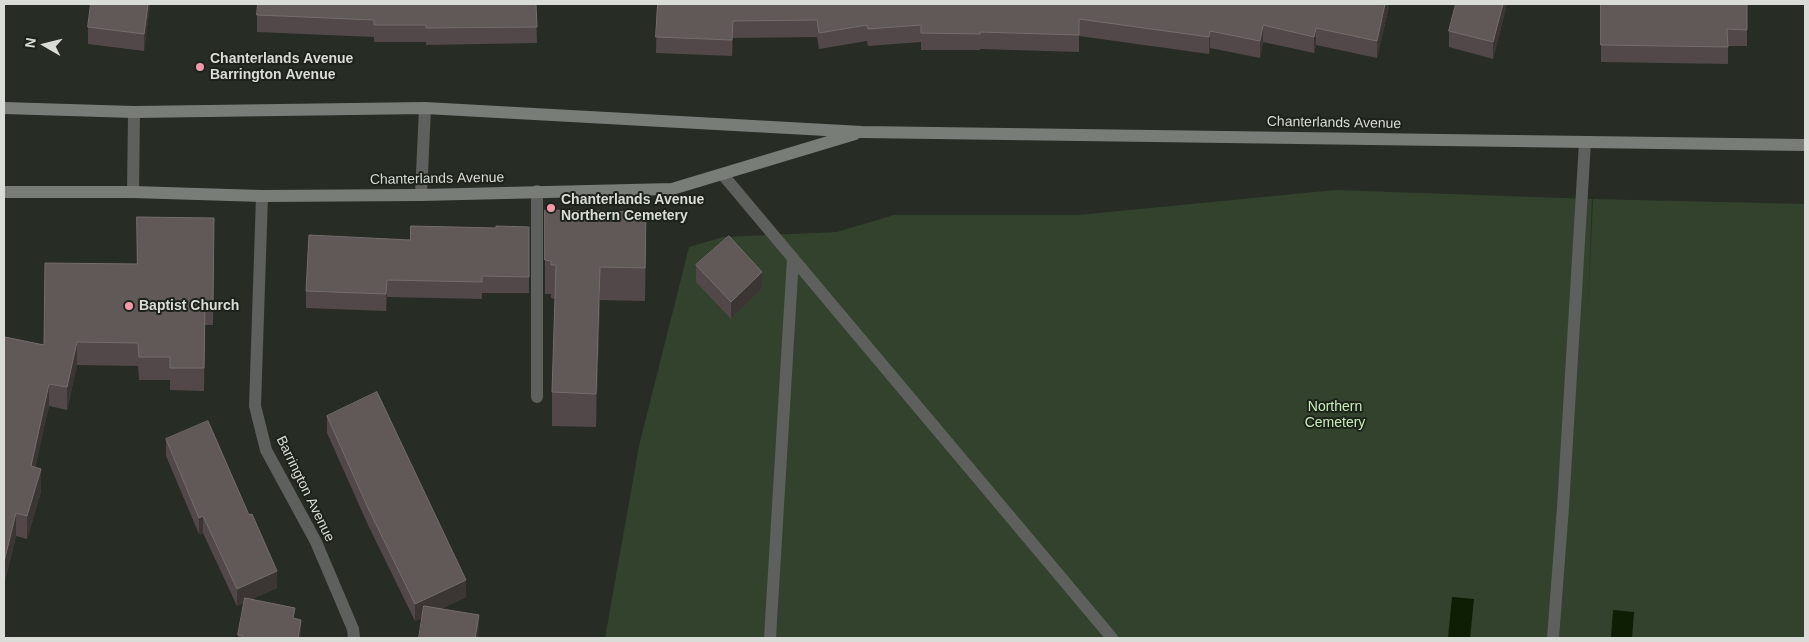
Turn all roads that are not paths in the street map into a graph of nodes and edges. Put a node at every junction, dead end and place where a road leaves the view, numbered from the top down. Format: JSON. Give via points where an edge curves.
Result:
{"nodes":[{"id":1,"x":4,"y":108,"type":"edge"},
{"id":2,"x":425,"y":108,"type":"junction"},
{"id":3,"x":134,"y":112,"type":"junction"},
{"id":4,"x":862,"y":132,"type":"junction"},
{"id":5,"x":1585,"y":142,"type":"junction"},
{"id":6,"x":1805,"y":145,"type":"edge"},
{"id":7,"x":723,"y":175,"type":"junction"},
{"id":8,"x":4,"y":192,"type":"edge"},
{"id":9,"x":133,"y":192,"type":"junction"},
{"id":10,"x":537,"y":192,"type":"junction"},
{"id":11,"x":422,"y":195,"type":"junction"},
{"id":12,"x":262,"y":196,"type":"junction"},
{"id":13,"x":793,"y":258,"type":"junction"},
{"id":14,"x":537,"y":397,"type":"dead end"},
{"id":15,"x":354,"y":638,"type":"edge"},
{"id":16,"x":770,"y":638,"type":"edge"},
{"id":17,"x":1112,"y":638,"type":"edge"},
{"id":18,"x":1553,"y":638,"type":"edge"}],
"edges":[{"from":1,"to":3,"type":"street","name":"Chanterlands Avenue"},
{"from":2,"to":3,"type":"street","name":"Chanterlands Avenue"},
{"from":2,"to":4,"type":"street","name":"Chanterlands Avenue"},
{"from":2,"to":11,"type":"street"},
{"from":3,"to":9,"type":"street"},
{"from":4,"to":5,"type":"street","name":"Chanterlands Avenue"},
{"from":4,"to":7,"type":"street","name":"Chanterlands Avenue"},
{"from":5,"to":6,"type":"street","name":"Chanterlands Avenue"},
{"from":5,"to":18,"type":"street"},
{"from":7,"to":10,"type":"street","name":"Chanterlands Avenue","via":[[672,189]]},
{"from":7,"to":13,"type":"street"},
{"from":8,"to":9,"type":"street","name":"Chanterlands Avenue"},
{"from":9,"to":12,"type":"street","name":"Chanterlands Avenue"},
{"from":10,"to":11,"type":"street","name":"Chanterlands Avenue"},
{"from":10,"to":14,"type":"street"},
{"from":11,"to":12,"type":"street","name":"Chanterlands Avenue"},
{"from":12,"to":15,"type":"street","name":"Barrington Avenue","via":[[255,406],[266,450],[316,542]]},
{"from":13,"to":16,"type":"street"},
{"from":13,"to":17,"type":"street"}]}
